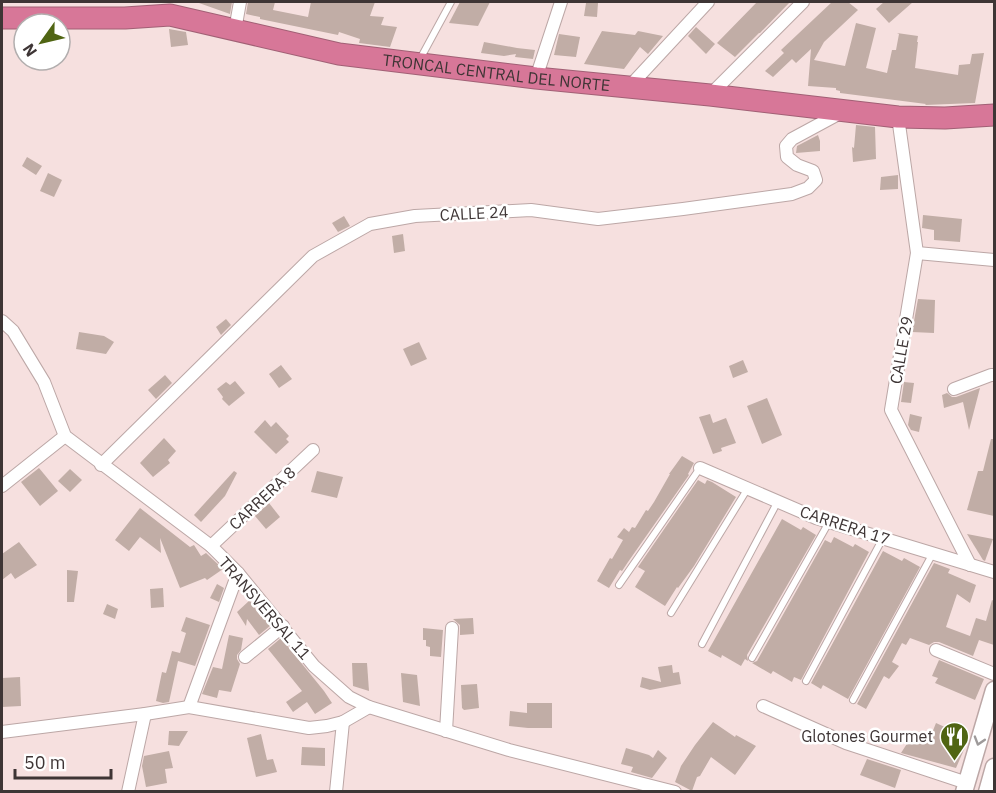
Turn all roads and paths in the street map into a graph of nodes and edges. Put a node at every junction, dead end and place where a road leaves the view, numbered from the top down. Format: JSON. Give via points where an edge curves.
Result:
{"nodes":[{"id":1,"x":240,"y":2,"type":"edge"},
{"id":2,"x":451,"y":2,"type":"edge"},
{"id":3,"x":561,"y":2,"type":"edge"},
{"id":4,"x":708,"y":2,"type":"edge"},
{"id":5,"x":803,"y":2,"type":"edge"},
{"id":6,"x":172,"y":8,"type":"edge"},
{"id":7,"x":2,"y":18,"type":"edge"},
{"id":8,"x":234,"y":30,"type":"junction"},
{"id":9,"x":417,"y":64,"type":"junction"},
{"id":10,"x":536,"y":78,"type":"junction"},
{"id":11,"x":629,"y":87,"type":"junction"},
{"id":12,"x":710,"y":95,"type":"junction"},
{"id":13,"x":844,"y":111,"type":"junction"},
{"id":14,"x":994,"y":115,"type":"edge"},
{"id":15,"x":898,"y":117,"type":"junction"},
{"id":16,"x":917,"y":253,"type":"junction"},
{"id":17,"x":994,"y":260,"type":"edge"},
{"id":18,"x":2,"y":321,"type":"edge"},
{"id":19,"x":994,"y":375,"type":"edge"},
{"id":20,"x":954,"y":389,"type":"dead end"},
{"id":21,"x":65,"y":436,"type":"junction"},
{"id":22,"x":313,"y":450,"type":"dead end"},
{"id":23,"x":101,"y":465,"type":"junction"},
{"id":24,"x":700,"y":468,"type":"joint"},
{"id":25,"x":2,"y":486,"type":"edge"},
{"id":26,"x":748,"y":488,"type":"junction"},
{"id":27,"x":778,"y":501,"type":"junction"},
{"id":28,"x":829,"y":522,"type":"junction"},
{"id":29,"x":883,"y":538,"type":"junction"},
{"id":30,"x":211,"y":546,"type":"junction"},
{"id":31,"x":933,"y":553,"type":"junction"},
{"id":32,"x":970,"y":565,"type":"junction"},
{"id":33,"x":994,"y":572,"type":"edge"},
{"id":34,"x":238,"y":573,"type":"junction"},
{"id":35,"x":619,"y":585,"type":"dead end"},
{"id":36,"x":671,"y":613,"type":"dead end"},
{"id":37,"x":283,"y":626,"type":"junction"},
{"id":38,"x":452,"y":628,"type":"dead end"},
{"id":39,"x":702,"y":644,"type":"dead end"},
{"id":40,"x":936,"y":650,"type":"dead end"},
{"id":41,"x":245,"y":657,"type":"dead end"},
{"id":42,"x":752,"y":658,"type":"dead end"},
{"id":43,"x":994,"y":674,"type":"edge"},
{"id":44,"x":806,"y":681,"type":"dead end"},
{"id":45,"x":994,"y":690,"type":"edge"},
{"id":46,"x":853,"y":700,"type":"dead end"},
{"id":47,"x":763,"y":706,"type":"dead end"},
{"id":48,"x":189,"y":707,"type":"junction"},
{"id":49,"x":369,"y":707,"type":"junction"},
{"id":50,"x":145,"y":714,"type":"junction"},
{"id":51,"x":344,"y":722,"type":"junction"},
{"id":52,"x":446,"y":731,"type":"junction"},
{"id":53,"x":2,"y":732,"type":"edge"},
{"id":54,"x":994,"y":767,"type":"edge"},
{"id":55,"x":966,"y":787,"type":"edge"},
{"id":56,"x":128,"y":792,"type":"edge"},
{"id":57,"x":336,"y":792,"type":"edge"},
{"id":58,"x":675,"y":792,"type":"edge"},
{"id":59,"x":987,"y":792,"type":"edge"}],
"edges":[{"from":1,"to":8,"type":"street"},
{"from":2,"to":9,"type":"lane"},
{"from":3,"to":10,"type":"street"},
{"from":4,"to":11,"type":"street"},
{"from":5,"to":12,"type":"street"},
{"from":6,"to":7,"type":"highway","name":"TRONCAL CENTRAL DEL NORTE","via":[[124,18]]},
{"from":6,"to":8,"type":"highway","name":"TRONCAL CENTRAL DEL NORTE"},
{"from":8,"to":9,"type":"highway","name":"TRONCAL CENTRAL DEL NORTE","via":[[339,54]]},
{"from":9,"to":10,"type":"highway","name":"TRONCAL CENTRAL DEL NORTE"},
{"from":10,"to":11,"type":"highway","name":"TRONCAL CENTRAL DEL NORTE"},
{"from":11,"to":12,"type":"highway","name":"TRONCAL CENTRAL DEL NORTE"},
{"from":12,"to":13,"type":"highway","name":"TRONCAL CENTRAL DEL NORTE"},
{"from":13,"to":15,"type":"highway","name":"TRONCAL CENTRAL DEL NORTE"},
{"from":13,"to":23,"type":"street","name":"CALLE 24","via":[[786,146],[787,157],[813,171],[816,180],[792,194],[598,219],[531,210],[415,216],[370,224],[313,255]]},
{"from":14,"to":15,"type":"highway","name":"TRONCAL CENTRAL DEL NORTE"},
{"from":15,"to":16,"type":"street","name":"CALLE 29"},
{"from":16,"to":17,"type":"street"},
{"from":16,"to":32,"type":"street","name":"CALLE 29","via":[[891,410]]},
{"from":18,"to":21,"type":"street","via":[[13,331],[45,382]]},
{"from":19,"to":20,"type":"street"},
{"from":21,"to":23,"type":"street","name":"TRANSVERSAL 11"},
{"from":21,"to":25,"type":"street"},
{"from":22,"to":30,"type":"street","name":"CARRERA 8"},
{"from":23,"to":30,"type":"street","name":"TRANSVERSAL 11"},
{"from":24,"to":26,"type":"street","name":"CARRERA 17"},
{"from":24,"to":35,"type":"lane"},
{"from":26,"to":27,"type":"street","name":"CARRERA 17"},
{"from":26,"to":36,"type":"lane"},
{"from":27,"to":28,"type":"street","name":"CARRERA 17"},
{"from":27,"to":39,"type":"lane"},
{"from":28,"to":29,"type":"street","name":"CARRERA 17"},
{"from":28,"to":42,"type":"lane"},
{"from":29,"to":31,"type":"street","name":"CARRERA 17"},
{"from":29,"to":44,"type":"lane"},
{"from":30,"to":34,"type":"street","name":"TRANSVERSAL 11"},
{"from":31,"to":32,"type":"street","name":"CARRERA 17"},
{"from":31,"to":46,"type":"lane"},
{"from":32,"to":33,"type":"street","name":"CARRERA 17"},
{"from":34,"to":37,"type":"street","name":"TRANSVERSAL 11"},
{"from":34,"to":48,"type":"street"},
{"from":37,"to":41,"type":"street"},
{"from":37,"to":49,"type":"street","name":"TRANSVERSAL 11","via":[[314,666],[349,697]]},
{"from":38,"to":52,"type":"street"},
{"from":40,"to":43,"type":"street"},
{"from":45,"to":55,"type":"main road","one_way":true},
{"from":47,"to":55,"type":"street"},
{"from":48,"to":50,"type":"street"},
{"from":48,"to":51,"type":"street","via":[[309,728]]},
{"from":49,"to":51,"type":"street"},
{"from":49,"to":52,"type":"street","name":"TRANSVERSAL 11"},
{"from":50,"to":53,"type":"street"},
{"from":50,"to":56,"type":"street"},
{"from":51,"to":57,"type":"street"},
{"from":52,"to":58,"type":"street","name":"TRANSVERSAL 11"},
{"from":54,"to":59,"type":"main road"}]}
